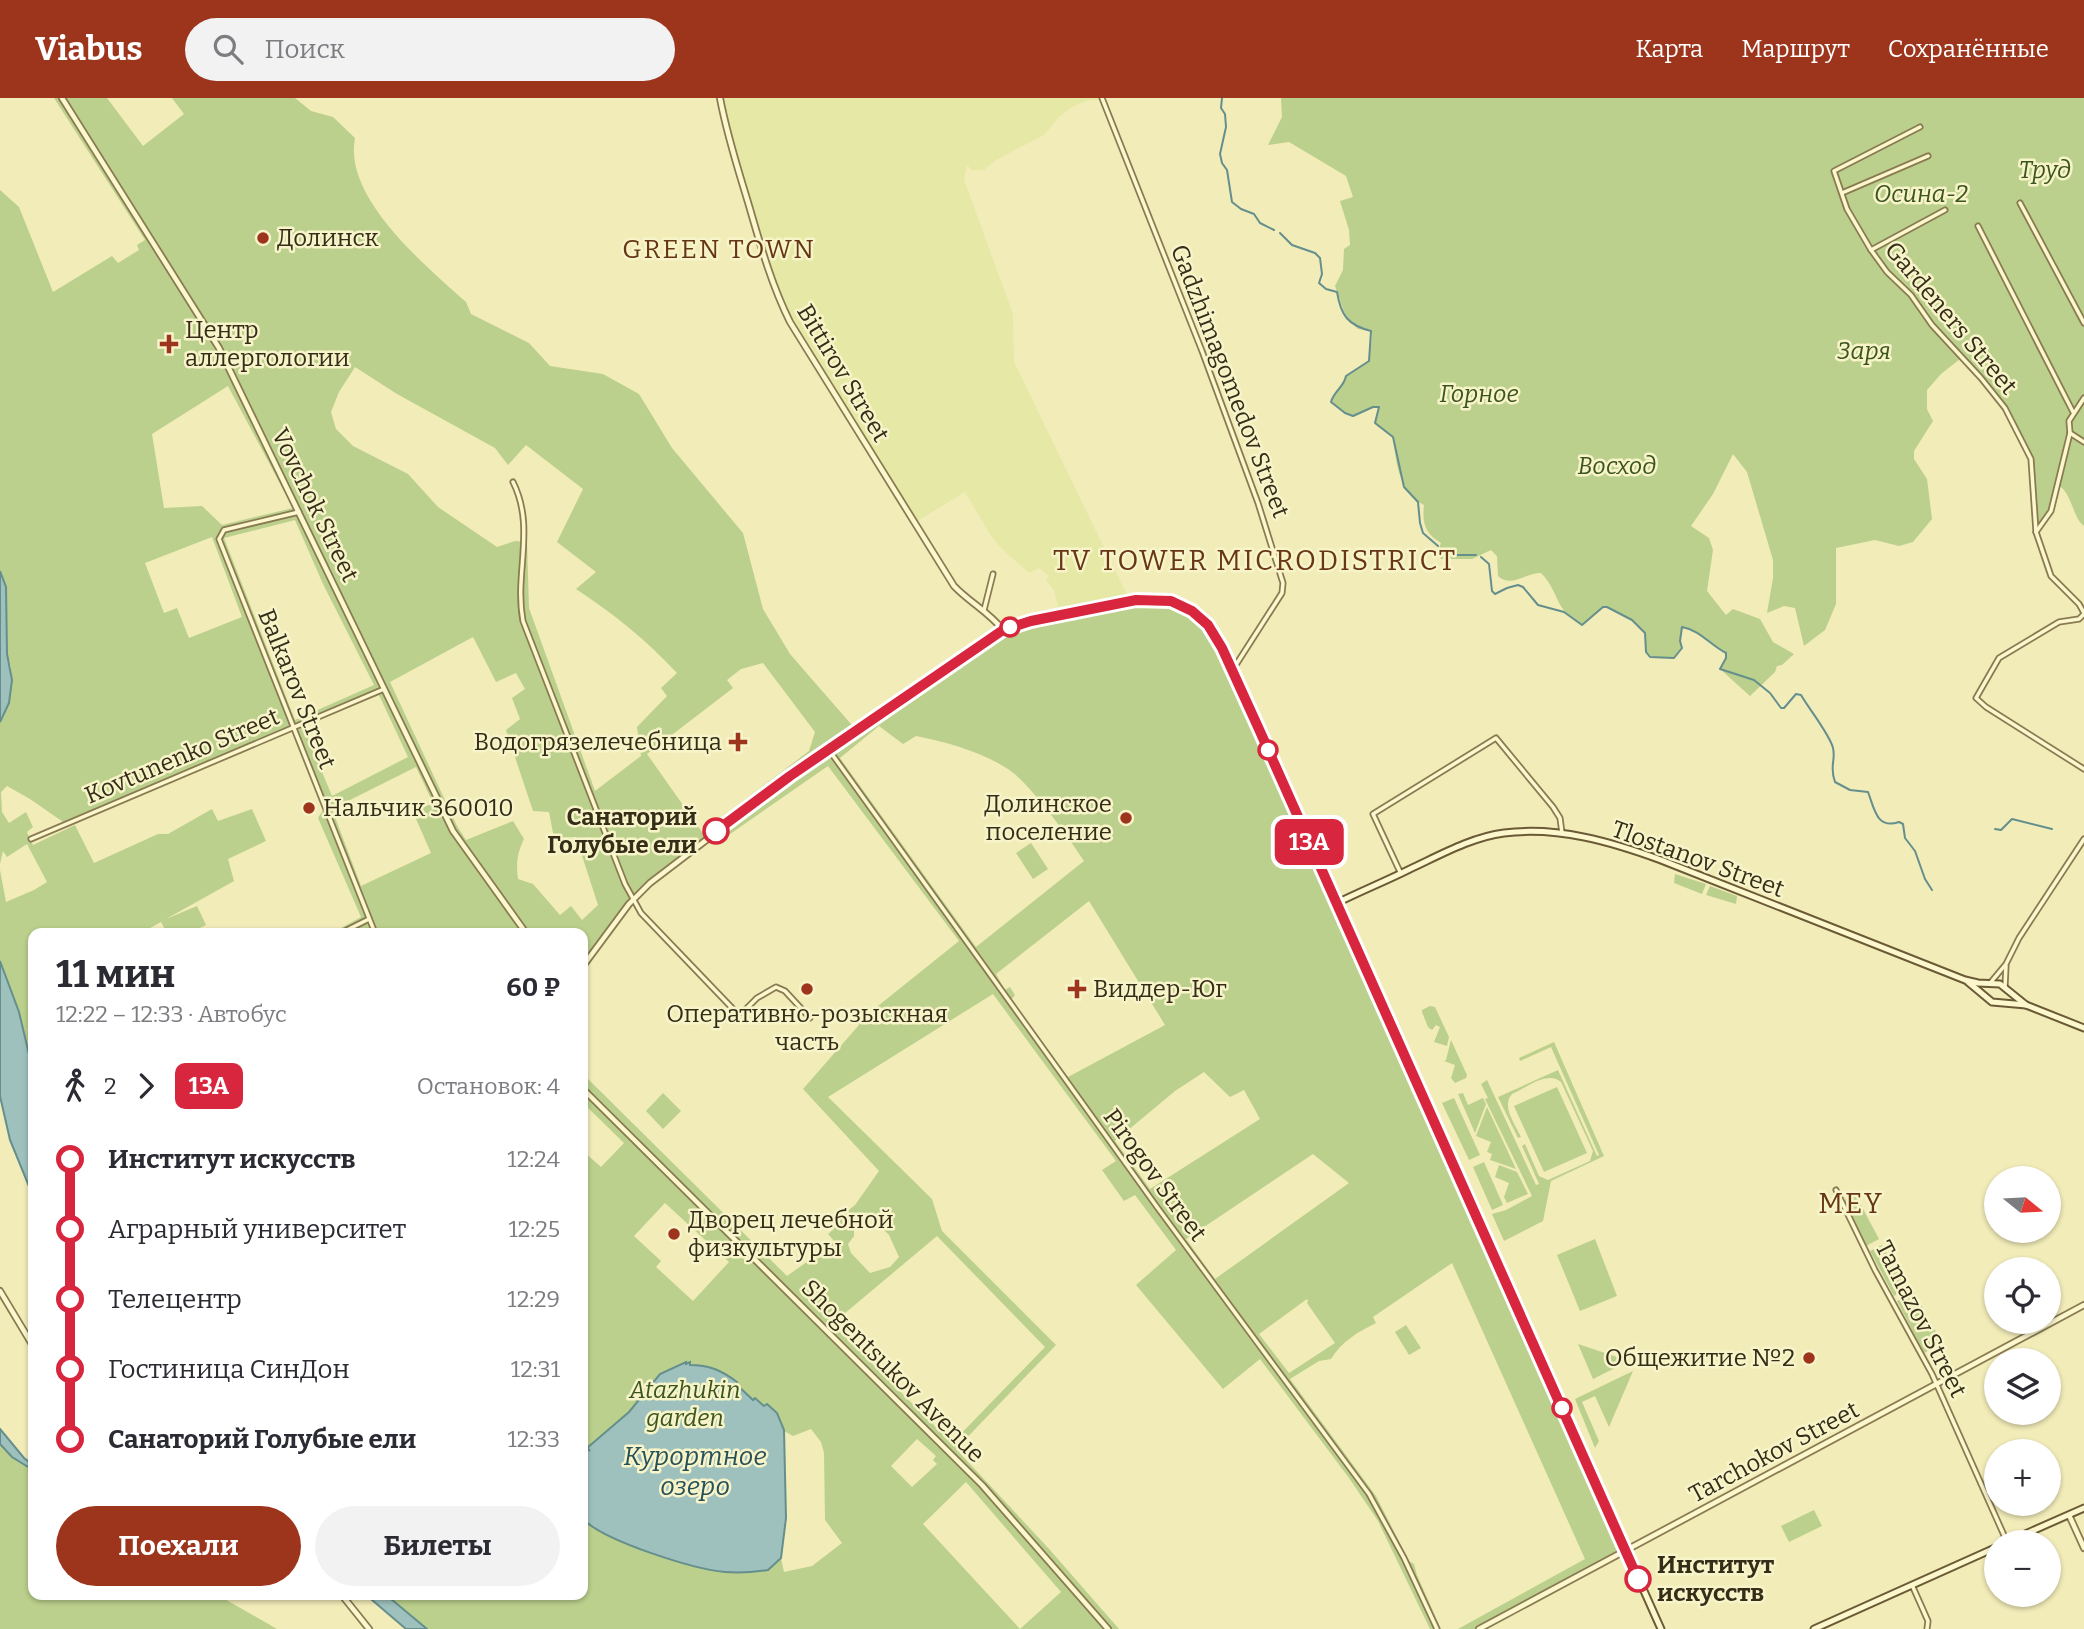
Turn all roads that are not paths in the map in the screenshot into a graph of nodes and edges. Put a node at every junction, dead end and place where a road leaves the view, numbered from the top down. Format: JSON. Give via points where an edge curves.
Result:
{"nodes":[{"id":1,"x":62,"y":98,"type":"edge"},
{"id":2,"x":720,"y":98,"type":"edge"},
{"id":3,"x":1102,"y":98,"type":"edge"},
{"id":4,"x":1920,"y":127,"type":"dead end"},
{"id":5,"x":1928,"y":156,"type":"dead end"},
{"id":6,"x":1842,"y":193,"type":"junction"},
{"id":7,"x":2020,"y":203,"type":"dead end"},
{"id":8,"x":1945,"y":210,"type":"dead end"},
{"id":9,"x":1978,"y":226,"type":"dead end"},
{"id":10,"x":1871,"y":250,"type":"junction"},
{"id":11,"x":2084,"y":323,"type":"edge"},
{"id":12,"x":2084,"y":398,"type":"edge"},
{"id":13,"x":2073,"y":412,"type":"junction"},
{"id":14,"x":2070,"y":433,"type":"junction"},
{"id":15,"x":2084,"y":442,"type":"edge"},
{"id":16,"x":513,"y":482,"type":"dead end"},
{"id":17,"x":299,"y":512,"type":"junction"},
{"id":18,"x":2036,"y":532,"type":"junction"},
{"id":19,"x":993,"y":574,"type":"dead end"},
{"id":20,"x":984,"y":610,"type":"junction"},
{"id":21,"x":2084,"y":614,"type":"edge"},
{"id":22,"x":1003,"y":630,"type":"junction"},
{"id":23,"x":1232,"y":671,"type":"junction"},
{"id":24,"x":385,"y":689,"type":"junction"},
{"id":25,"x":293,"y":727,"type":"junction"},
{"id":26,"x":829,"y":750,"type":"junction"},
{"id":27,"x":2084,"y":769,"type":"edge"},
{"id":28,"x":1562,"y":833,"type":"junction"},
{"id":29,"x":32,"y":839,"type":"dead end"},
{"id":30,"x":2084,"y":839,"type":"edge"},
{"id":31,"x":1401,"y":874,"type":"junction"},
{"id":32,"x":634,"y":899,"type":"junction"},
{"id":33,"x":1337,"y":903,"type":"junction"},
{"id":34,"x":369,"y":919,"type":"junction"},
{"id":35,"x":351,"y":928,"type":"edge"},
{"id":36,"x":373,"y":928,"type":"edge"},
{"id":37,"x":522,"y":928,"type":"edge"},
{"id":38,"x":588,"y":959,"type":"edge"},
{"id":39,"x":2006,"y":964,"type":"junction"},
{"id":40,"x":1965,"y":980,"type":"junction"},
{"id":41,"x":1989,"y":983,"type":"junction"},
{"id":42,"x":2006,"y":989,"type":"junction"},
{"id":43,"x":1984,"y":995,"type":"junction"},
{"id":44,"x":2001,"y":1002,"type":"junction"},
{"id":45,"x":2026,"y":1005,"type":"junction"},
{"id":46,"x":810,"y":1018,"type":"dead end"},
{"id":47,"x":2084,"y":1028,"type":"edge"},
{"id":48,"x":588,"y":1094,"type":"edge"},
{"id":49,"x":1836,"y":1190,"type":"dead end"},
{"id":50,"x":0,"y":1292,"type":"edge"},
{"id":51,"x":2084,"y":1305,"type":"edge"},
{"id":52,"x":28,"y":1338,"type":"edge"},
{"id":53,"x":1936,"y":1384,"type":"junction"},
{"id":54,"x":2084,"y":1508,"type":"edge"},
{"id":55,"x":2069,"y":1515,"type":"junction"},
{"id":56,"x":2002,"y":1530,"type":"edge"},
{"id":57,"x":2035,"y":1530,"type":"edge"},
{"id":58,"x":2084,"y":1548,"type":"edge"},
{"id":59,"x":1626,"y":1551,"type":"junction"},
{"id":60,"x":1984,"y":1553,"type":"edge"},
{"id":61,"x":1912,"y":1585,"type":"junction"},
{"id":62,"x":346,"y":1600,"type":"edge"},
{"id":63,"x":369,"y":1629,"type":"edge"},
{"id":64,"x":1108,"y":1629,"type":"edge"},
{"id":65,"x":1437,"y":1629,"type":"edge"},
{"id":66,"x":1479,"y":1629,"type":"edge"},
{"id":67,"x":1661,"y":1629,"type":"edge"},
{"id":68,"x":1814,"y":1629,"type":"edge"},
{"id":69,"x":1927,"y":1629,"type":"edge"}],
"edges":[{"from":1,"to":17,"type":"street","name":"Vovchok Street","via":[[219,348]]},
{"from":2,"to":20,"type":"street","name":"Bittirov Street","via":[[731,146],[786,313],[954,586]]},
{"from":3,"to":23,"type":"street","name":"Gadzhimagomedov Street","via":[[1202,351],[1283,583],[1282,593]]},
{"from":4,"to":6,"type":"street","name":"Gardeners Street","via":[[1834,171]]},
{"from":5,"to":6,"type":"street"},
{"from":6,"to":10,"type":"street","name":"Gardeners Street"},
{"from":7,"to":11,"type":"street"},
{"from":8,"to":10,"type":"street"},
{"from":9,"to":13,"type":"street"},
{"from":10,"to":18,"type":"street","name":"Gardeners Street","via":[[2005,408],[2031,459]]},
{"from":12,"to":13,"type":"street"},
{"from":13,"to":14,"type":"street"},
{"from":14,"to":15,"type":"street"},
{"from":14,"to":18,"type":"street","via":[[2051,512]]},
{"from":16,"to":32,"type":"street","via":[[525,522],[523,621]]},
{"from":17,"to":24,"type":"street","name":"Vovchok Street"},
{"from":17,"to":25,"type":"street","name":"Balkarov Street","via":[[224,530],[219,539]]},
{"from":18,"to":21,"type":"street","name":"Gardeners Street","via":[[2051,576]]},
{"from":19,"to":20,"type":"street"},
{"from":20,"to":22,"type":"street","name":"Bittirov Street"},
{"from":21,"to":27,"type":"street","via":[[2059,622],[1999,658],[1976,698]]},
{"from":22,"to":23,"type":"street","via":[[1136,600],[1171,601],[1202,619]]},
{"from":22,"to":26,"type":"street"},
{"from":23,"to":33,"type":"street"},
{"from":24,"to":25,"type":"street","name":"Kovtunenko Street"},
{"from":24,"to":37,"type":"street","name":"Vovchok Street","via":[[461,845]]},
{"from":25,"to":29,"type":"street","name":"Kovtunenko Street"},
{"from":25,"to":34,"type":"street","name":"Balkarov Street"},
{"from":26,"to":32,"type":"street","via":[[725,825]]},
{"from":26,"to":65,"type":"street","name":"Pirogov Street","via":[[1369,1494]]},
{"from":28,"to":31,"type":"main road","name":"Tlostanov Street","via":[[1493,835]]},
{"from":28,"to":31,"type":"street","via":[[1553,807],[1496,738],[1373,814]]},
{"from":28,"to":40,"type":"main road","name":"Tlostanov Street","via":[[1661,860]]},
{"from":30,"to":39,"type":"street"},
{"from":31,"to":33,"type":"main road","name":"Tlostanov Street"},
{"from":32,"to":38,"type":"street"},
{"from":32,"to":46,"type":"street","via":[[735,1011],[743,1012],[776,987]]},
{"from":33,"to":59,"type":"main road"},
{"from":34,"to":35,"type":"street"},
{"from":34,"to":36,"type":"street","name":"Balkarov Street"},
{"from":39,"to":41,"type":"street"},
{"from":39,"to":42,"type":"street"},
{"from":40,"to":41,"type":"main road"},
{"from":40,"to":43,"type":"main road"},
{"from":41,"to":42,"type":"main road","via":[[1997,982]]},
{"from":41,"to":43,"type":"main road","via":[[1983,988]]},
{"from":42,"to":44,"type":"main road","via":[[2007,997]]},
{"from":42,"to":45,"type":"main road"},
{"from":43,"to":44,"type":"main road"},
{"from":44,"to":45,"type":"main road"},
{"from":45,"to":47,"type":"main road"},
{"from":48,"to":64,"type":"street","name":"Shogentsukov Avenue","via":[[982,1485]]},
{"from":49,"to":53,"type":"street","name":"Tamazov Street"},
{"from":50,"to":52,"type":"street"},
{"from":51,"to":53,"type":"street","name":"Tarchokov Street"},
{"from":53,"to":56,"type":"street","name":"Tamazov Street"},
{"from":53,"to":59,"type":"street","name":"Tarchokov Street"},
{"from":54,"to":55,"type":"main road"},
{"from":55,"to":57,"type":"main road"},
{"from":55,"to":58,"type":"street"},
{"from":59,"to":66,"type":"street","name":"Tarchokov Street"},
{"from":59,"to":67,"type":"main road"},
{"from":60,"to":61,"type":"main road"},
{"from":61,"to":68,"type":"main road"},
{"from":61,"to":69,"type":"street","via":[[1928,1621]]},
{"from":62,"to":63,"type":"street"}]}
